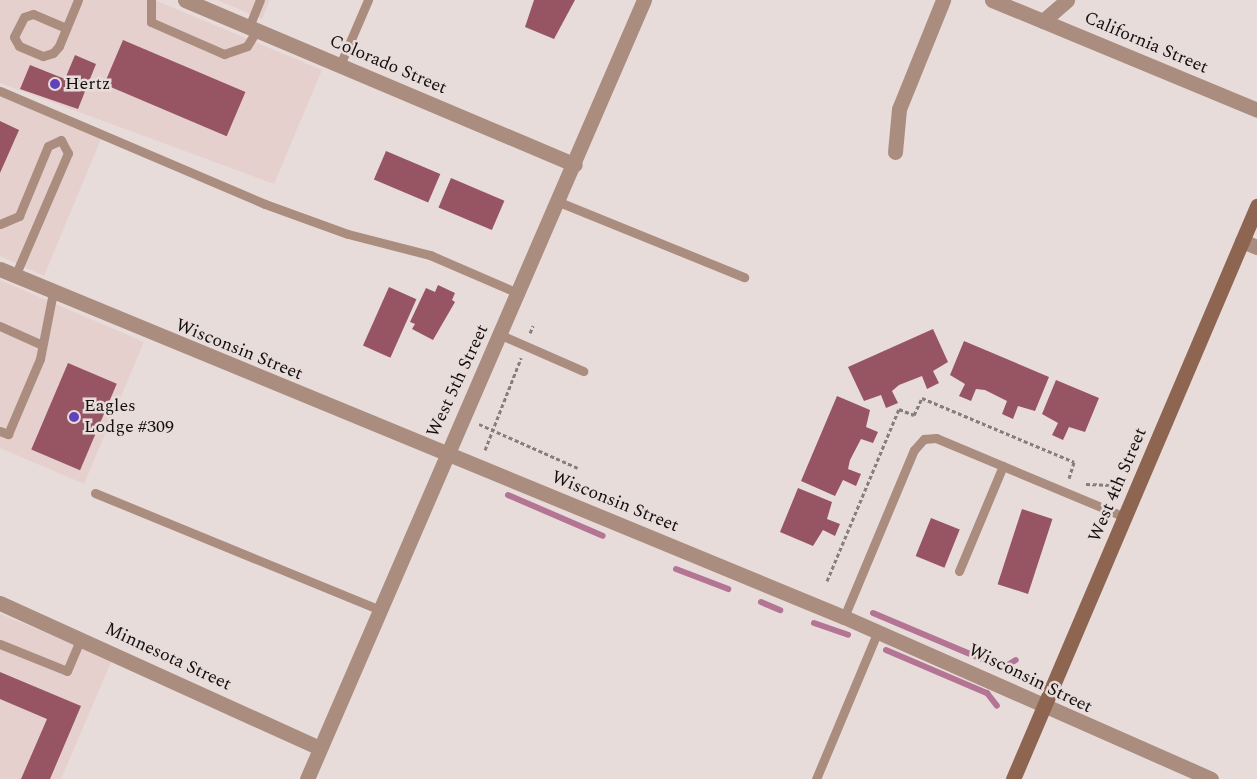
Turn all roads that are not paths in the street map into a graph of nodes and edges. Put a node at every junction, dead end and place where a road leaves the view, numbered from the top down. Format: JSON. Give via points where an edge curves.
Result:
{"nodes":[{"id":1,"x":78,"y":0,"type":"edge"},
{"id":2,"x":151,"y":0,"type":"edge"},
{"id":3,"x":185,"y":0,"type":"edge"},
{"id":4,"x":260,"y":0,"type":"edge"},
{"id":5,"x":368,"y":0,"type":"edge"},
{"id":6,"x":644,"y":0,"type":"edge"},
{"id":7,"x":943,"y":0,"type":"edge"},
{"id":8,"x":992,"y":0,"type":"edge"},
{"id":9,"x":1067,"y":0,"type":"edge"},
{"id":10,"x":1043,"y":20,"type":"junction"},
{"id":11,"x":66,"y":28,"type":"junction"},
{"id":12,"x":253,"y":29,"type":"junction"},
{"id":13,"x":340,"y":66,"type":"junction"},
{"id":14,"x":0,"y":91,"type":"edge"},
{"id":15,"x":1257,"y":110,"type":"edge"},
{"id":16,"x":895,"y":152,"type":"dead end"},
{"id":17,"x":575,"y":164,"type":"junction"},
{"id":18,"x":560,"y":202,"type":"junction"},
{"id":19,"x":1257,"y":206,"type":"edge"},
{"id":20,"x":0,"y":224,"type":"edge"},
{"id":21,"x":1242,"y":241,"type":"junction"},
{"id":22,"x":1257,"y":247,"type":"edge"},
{"id":23,"x":0,"y":269,"type":"edge"},
{"id":24,"x":15,"y":276,"type":"junction"},
{"id":25,"x":744,"y":277,"type":"dead end"},
{"id":26,"x":53,"y":292,"type":"junction"},
{"id":27,"x":520,"y":294,"type":"junction"},
{"id":28,"x":0,"y":326,"type":"edge"},
{"id":29,"x":501,"y":334,"type":"junction"},
{"id":30,"x":42,"y":345,"type":"junction"},
{"id":31,"x":582,"y":371,"type":"dead end"},
{"id":32,"x":0,"y":431,"type":"edge"},
{"id":33,"x":444,"y":455,"type":"junction"},
{"id":34,"x":1003,"y":466,"type":"junction"},
{"id":35,"x":94,"y":493,"type":"dead end"},
{"id":36,"x":1125,"y":517,"type":"junction"},
{"id":37,"x":959,"y":571,"type":"dead end"},
{"id":38,"x":0,"y":603,"type":"edge"},
{"id":39,"x":378,"y":609,"type":"junction"},
{"id":40,"x":844,"y":617,"type":"junction"},
{"id":41,"x":878,"y":631,"type":"junction"},
{"id":42,"x":81,"y":638,"type":"junction"},
{"id":43,"x":0,"y":644,"type":"edge"},
{"id":44,"x":1045,"y":706,"type":"junction"},
{"id":45,"x":320,"y":748,"type":"junction"},
{"id":46,"x":306,"y":779,"type":"edge"},
{"id":47,"x":816,"y":779,"type":"edge"},
{"id":48,"x":1014,"y":779,"type":"edge"},
{"id":49,"x":1211,"y":779,"type":"edge"}],
"edges":[{"from":1,"to":11,"type":"lane"},
{"from":2,"to":12,"type":"lane","via":[[151,22],[224,54],[247,46]]},
{"from":3,"to":12,"type":"street","name":"Colorado Street"},
{"from":4,"to":12,"type":"lane"},
{"from":5,"to":13,"type":"lane"},
{"from":6,"to":17,"type":"street","name":"West 5th Street"},
{"from":7,"to":16,"type":"street","via":[[898,109]]},
{"from":8,"to":10,"type":"street","name":"California Street"},
{"from":9,"to":10,"type":"street"},
{"from":10,"to":15,"type":"street","name":"California Street"},
{"from":11,"to":11,"type":"lane","via":[[59,46],[43,56],[19,46],[14,37],[16,27],[33,14]]},
{"from":12,"to":13,"type":"street","name":"Colorado Street"},
{"from":13,"to":17,"type":"street","name":"Colorado Street"},
{"from":14,"to":27,"type":"lane","via":[[265,204],[348,234],[430,255]]},
{"from":17,"to":18,"type":"street","name":"West 5th Street"},
{"from":18,"to":25,"type":"lane"},
{"from":18,"to":27,"type":"street","name":"West 5th Street"},
{"from":19,"to":21,"type":"street","name":"West 4th Street"},
{"from":20,"to":24,"type":"lane","via":[[19,216],[48,146],[61,140],[68,153]]},
{"from":21,"to":22,"type":"street"},
{"from":21,"to":36,"type":"street","name":"West 4th Street"},
{"from":23,"to":24,"type":"street","name":"Wisconsin Street"},
{"from":24,"to":26,"type":"street","name":"Wisconsin Street"},
{"from":26,"to":30,"type":"lane"},
{"from":26,"to":33,"type":"street","name":"Wisconsin Street"},
{"from":27,"to":29,"type":"street","name":"West 5th Street"},
{"from":28,"to":30,"type":"lane"},
{"from":29,"to":31,"type":"lane"},
{"from":29,"to":33,"type":"street","name":"West 5th Street"},
{"from":30,"to":32,"type":"lane","via":[[8,434]]},
{"from":33,"to":39,"type":"street","name":"West 5th Street"},
{"from":33,"to":40,"type":"street","name":"Wisconsin Street"},
{"from":34,"to":36,"type":"lane"},
{"from":34,"to":37,"type":"lane"},
{"from":34,"to":40,"type":"lane","via":[[936,438],[924,440],[914,450]]},
{"from":35,"to":39,"type":"lane"},
{"from":36,"to":44,"type":"street","name":"West 4th Street"},
{"from":38,"to":42,"type":"street","name":"Minnesota Street"},
{"from":39,"to":45,"type":"street","name":"West 5th Street"},
{"from":40,"to":41,"type":"street","name":"Wisconsin Street"},
{"from":41,"to":44,"type":"street","name":"Wisconsin Street","via":[[1024,692]]},
{"from":41,"to":47,"type":"lane"},
{"from":42,"to":43,"type":"lane","via":[[66,671]]},
{"from":42,"to":45,"type":"street","name":"Minnesota Street"},
{"from":44,"to":48,"type":"street","name":"West 4th Street"},
{"from":44,"to":49,"type":"street","name":"Wisconsin Street"},
{"from":45,"to":46,"type":"street","name":"West 5th Street"}]}
